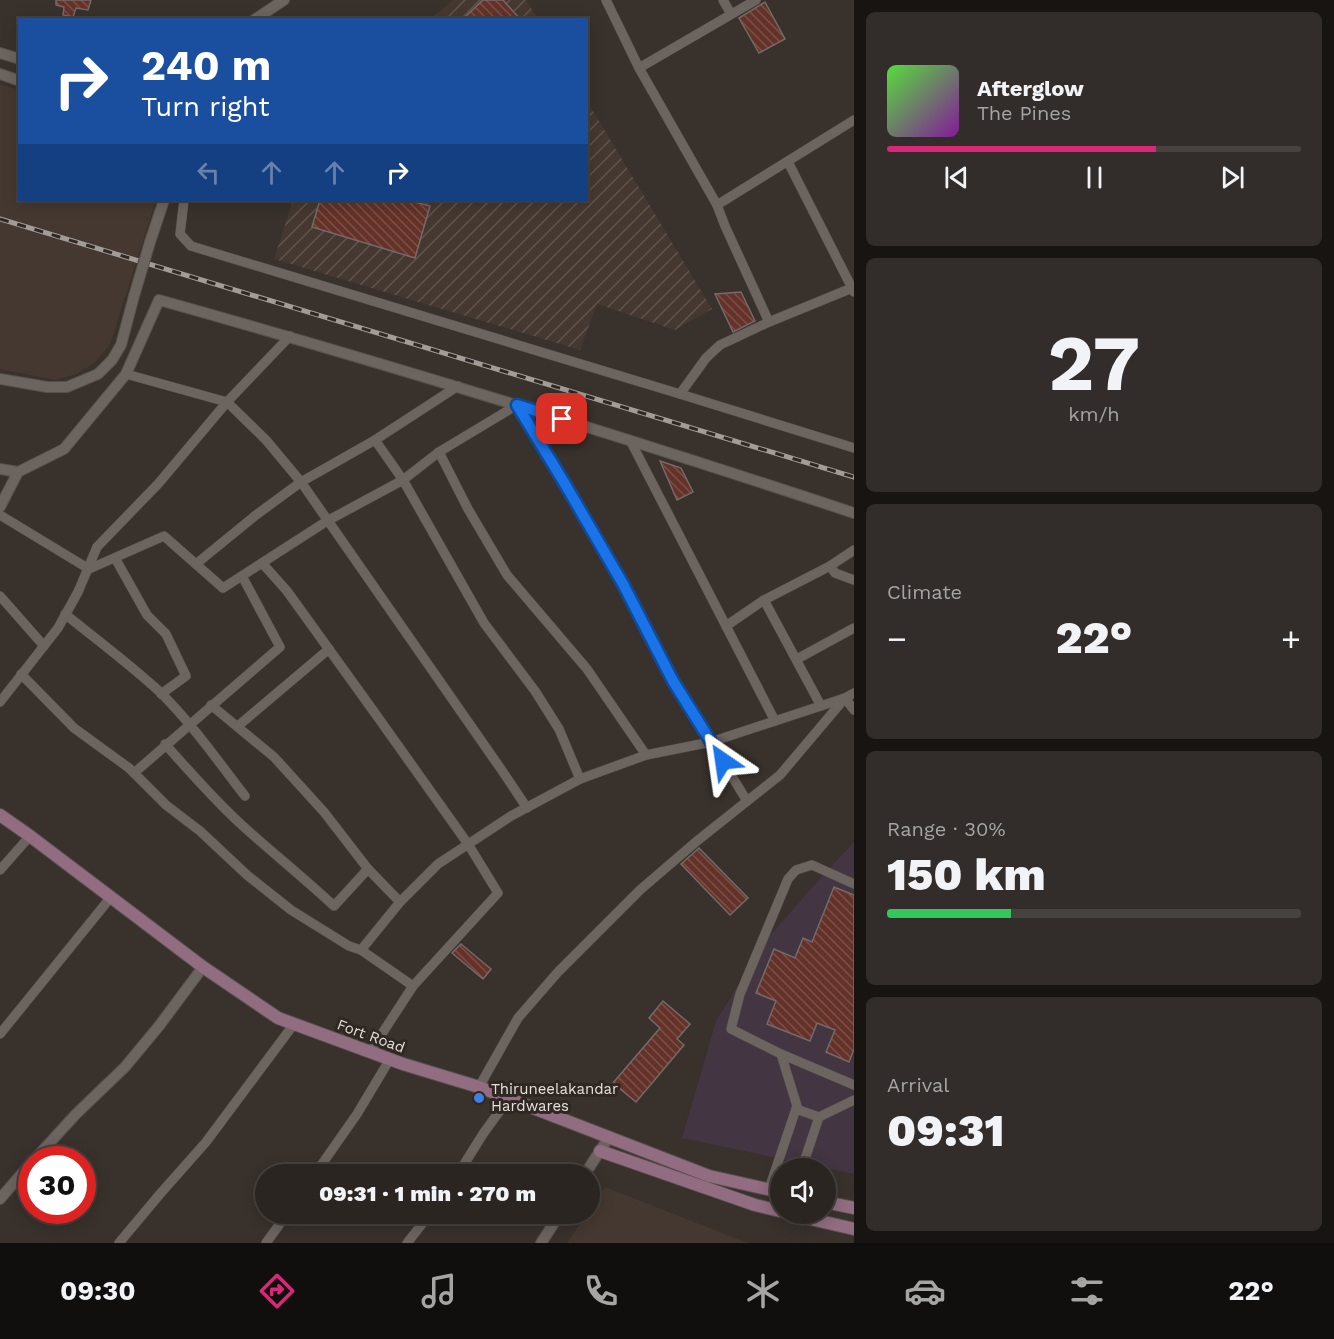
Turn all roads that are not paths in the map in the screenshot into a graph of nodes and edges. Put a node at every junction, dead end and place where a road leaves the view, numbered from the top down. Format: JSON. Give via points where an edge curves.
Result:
{"nodes":[{"id":1,"x":284,"y":0,"type":"edge"},
{"id":2,"x":606,"y":0,"type":"edge"},
{"id":3,"x":723,"y":0,"type":"edge"},
{"id":4,"x":756,"y":0,"type":"edge"},
{"id":5,"x":731,"y":14,"type":"junction"},
{"id":6,"x":257,"y":18,"type":"edge"},
{"id":7,"x":0,"y":53,"type":"edge"},
{"id":8,"x":18,"y":58,"type":"edge"},
{"id":9,"x":639,"y":69,"type":"junction"},
{"id":10,"x":0,"y":75,"type":"edge"},
{"id":11,"x":18,"y":80,"type":"edge"},
{"id":12,"x":854,"y":120,"type":"edge"},
{"id":13,"x":788,"y":162,"type":"junction"},
{"id":14,"x":164,"y":201,"type":"edge"},
{"id":15,"x":183,"y":201,"type":"edge"},
{"id":16,"x":717,"y":205,"type":"junction"},
{"id":17,"x":853,"y":290,"type":"edge"},
{"id":18,"x":769,"y":322,"type":"junction"},
{"id":19,"x":290,"y":336,"type":"junction"},
{"id":20,"x":126,"y":375,"type":"junction"},
{"id":21,"x":0,"y":379,"type":"edge"},
{"id":22,"x":458,"y":386,"type":"junction"},
{"id":23,"x":680,"y":394,"type":"junction"},
{"id":24,"x":227,"y":402,"type":"junction"},
{"id":25,"x":517,"y":405,"type":"junction"},
{"id":26,"x":375,"y":440,"type":"junction"},
{"id":27,"x":630,"y":440,"type":"junction"},
{"id":28,"x":851,"y":445,"type":"edge"},
{"id":29,"x":439,"y":453,"type":"junction"},
{"id":30,"x":0,"y":469,"type":"edge"},
{"id":31,"x":18,"y":472,"type":"junction"},
{"id":32,"x":404,"y":480,"type":"junction"},
{"id":33,"x":301,"y":482,"type":"junction"},
{"id":34,"x":0,"y":507,"type":"edge"},
{"id":35,"x":854,"y":513,"type":"edge"},
{"id":36,"x":0,"y":515,"type":"edge"},
{"id":37,"x":327,"y":521,"type":"junction"},
{"id":38,"x":854,"y":550,"type":"edge"},
{"id":39,"x":116,"y":558,"type":"junction"},
{"id":40,"x":262,"y":563,"type":"junction"},
{"id":41,"x":196,"y":564,"type":"junction"},
{"id":42,"x":831,"y":566,"type":"junction"},
{"id":43,"x":88,"y":569,"type":"junction"},
{"id":44,"x":242,"y":576,"type":"junction"},
{"id":45,"x":854,"y":580,"type":"edge"},
{"id":46,"x":0,"y":596,"type":"edge"},
{"id":47,"x":764,"y":600,"type":"junction"},
{"id":48,"x":65,"y":614,"type":"junction"},
{"id":49,"x":726,"y":626,"type":"junction"},
{"id":50,"x":854,"y":628,"type":"edge"},
{"id":51,"x":44,"y":646,"type":"junction"},
{"id":52,"x":329,"y":649,"type":"junction"},
{"id":53,"x":797,"y":659,"type":"junction"},
{"id":54,"x":21,"y":674,"type":"junction"},
{"id":55,"x":161,"y":694,"type":"junction"},
{"id":56,"x":849,"y":695,"type":"edge"},
{"id":57,"x":0,"y":702,"type":"edge"},
{"id":58,"x":211,"y":705,"type":"junction"},
{"id":59,"x":821,"y":706,"type":"junction"},
{"id":60,"x":854,"y":710,"type":"edge"},
{"id":61,"x":775,"y":721,"type":"junction"},
{"id":62,"x":189,"y":724,"type":"junction"},
{"id":63,"x":238,"y":726,"type":"junction"},
{"id":64,"x":711,"y":742,"type":"junction"},
{"id":65,"x":165,"y":744,"type":"junction"},
{"id":66,"x":646,"y":755,"type":"junction"},
{"id":67,"x":134,"y":773,"type":"junction"},
{"id":68,"x":580,"y":779,"type":"junction"},
{"id":69,"x":245,"y":796,"type":"dead end"},
{"id":70,"x":747,"y":801,"type":"junction"},
{"id":71,"x":527,"y":808,"type":"junction"},
{"id":72,"x":0,"y":815,"type":"edge"},
{"id":73,"x":30,"y":836,"type":"junction"},
{"id":74,"x":468,"y":844,"type":"junction"},
{"id":75,"x":368,"y":869,"type":"junction"},
{"id":76,"x":0,"y":870,"type":"edge"},
{"id":77,"x":854,"y":884,"type":"edge"},
{"id":78,"x":111,"y":897,"type":"junction"},
{"id":79,"x":400,"y":902,"type":"junction"},
{"id":80,"x":361,"y":950,"type":"junction"},
{"id":81,"x":203,"y":967,"type":"junction"},
{"id":82,"x":414,"y":986,"type":"junction"},
{"id":83,"x":294,"y":1024,"type":"junction"},
{"id":84,"x":0,"y":1034,"type":"edge"},
{"id":85,"x":370,"y":1052,"type":"junction"},
{"id":86,"x":781,"y":1054,"type":"junction"},
{"id":87,"x":390,"y":1059,"type":"junction"},
{"id":88,"x":854,"y":1085,"type":"edge"},
{"id":89,"x":479,"y":1087,"type":"junction"},
{"id":90,"x":509,"y":1098,"type":"junction"},
{"id":91,"x":854,"y":1100,"type":"edge"},
{"id":92,"x":796,"y":1109,"type":"junction"},
{"id":93,"x":819,"y":1117,"type":"junction"},
{"id":94,"x":609,"y":1137,"type":"junction"},
{"id":95,"x":47,"y":1146,"type":"edge"},
{"id":96,"x":600,"y":1151,"type":"junction"},
{"id":97,"x":783,"y":1158,"type":"edge"},
{"id":98,"x":805,"y":1158,"type":"edge"},
{"id":99,"x":322,"y":1164,"type":"edge"},
{"id":100,"x":464,"y":1164,"type":"edge"},
{"id":101,"x":592,"y":1164,"type":"edge"},
{"id":102,"x":18,"y":1178,"type":"edge"},
{"id":103,"x":770,"y":1189,"type":"edge"},
{"id":104,"x":0,"y":1199,"type":"edge"},
{"id":105,"x":836,"y":1204,"type":"edge"},
{"id":106,"x":854,"y":1208,"type":"edge"},
{"id":107,"x":770,"y":1209,"type":"edge"},
{"id":108,"x":280,"y":1224,"type":"edge"},
{"id":109,"x":422,"y":1224,"type":"edge"},
{"id":110,"x":553,"y":1224,"type":"edge"},
{"id":111,"x":830,"y":1224,"type":"edge"},
{"id":112,"x":854,"y":1230,"type":"edge"},
{"id":113,"x":119,"y":1243,"type":"edge"},
{"id":114,"x":266,"y":1243,"type":"edge"},
{"id":115,"x":407,"y":1243,"type":"edge"},
{"id":116,"x":541,"y":1243,"type":"edge"}],
"edges":[{"from":1,"to":6,"type":"street"},
{"from":2,"to":9,"type":"street"},
{"from":3,"to":5,"type":"street"},
{"from":4,"to":5,"type":"street"},
{"from":5,"to":9,"type":"street"},
{"from":7,"to":8,"type":"street"},
{"from":9,"to":16,"type":"street"},
{"from":10,"to":11,"type":"street"},
{"from":12,"to":13,"type":"street"},
{"from":13,"to":16,"type":"street"},
{"from":13,"to":17,"type":"street"},
{"from":14,"to":21,"type":"street","bridge":true,"via":[[121,345],[106,367],[67,387]]},
{"from":15,"to":23,"type":"street","via":[[180,234],[190,246]]},
{"from":16,"to":18,"type":"street"},
{"from":17,"to":18,"type":"street"},
{"from":18,"to":23,"type":"street","via":[[720,345]]},
{"from":19,"to":20,"type":"street","via":[[159,300]]},
{"from":19,"to":22,"type":"street"},
{"from":19,"to":24,"type":"street"},
{"from":20,"to":24,"type":"street"},
{"from":20,"to":31,"type":"street","via":[[64,449]]},
{"from":22,"to":25,"type":"street"},
{"from":22,"to":26,"type":"street"},
{"from":23,"to":28,"type":"street"},
{"from":24,"to":33,"type":"street"},
{"from":24,"to":43,"type":"street","via":[[158,484],[97,547]]},
{"from":25,"to":27,"type":"street"},
{"from":25,"to":29,"type":"street"},
{"from":25,"to":64,"type":"street"},
{"from":26,"to":32,"type":"street"},
{"from":26,"to":33,"type":"street"},
{"from":27,"to":35,"type":"street"},
{"from":27,"to":49,"type":"street"},
{"from":29,"to":32,"type":"street"},
{"from":29,"to":66,"type":"street","via":[[507,575],[587,669]]},
{"from":30,"to":31,"type":"street"},
{"from":31,"to":34,"type":"street"},
{"from":32,"to":37,"type":"street"},
{"from":32,"to":68,"type":"street","via":[[484,623],[559,729]]},
{"from":33,"to":37,"type":"street"},
{"from":33,"to":41,"type":"street"},
{"from":36,"to":43,"type":"street"},
{"from":37,"to":40,"type":"street"},
{"from":37,"to":71,"type":"street"},
{"from":38,"to":42,"type":"street"},
{"from":39,"to":41,"type":"street","via":[[164,536]]},
{"from":39,"to":43,"type":"street"},
{"from":39,"to":55,"type":"street","via":[[147,615],[166,634],[186,676]]},
{"from":40,"to":44,"type":"street"},
{"from":40,"to":52,"type":"street"},
{"from":41,"to":44,"type":"street","via":[[223,588]]},
{"from":42,"to":45,"type":"street","via":[[836,573]]},
{"from":42,"to":47,"type":"street"},
{"from":43,"to":48,"type":"street"},
{"from":44,"to":58,"type":"street","via":[[280,647]]},
{"from":46,"to":51,"type":"street"},
{"from":47,"to":49,"type":"street"},
{"from":47,"to":53,"type":"street"},
{"from":48,"to":51,"type":"street"},
{"from":48,"to":55,"type":"street"},
{"from":49,"to":61,"type":"street"},
{"from":50,"to":53,"type":"street"},
{"from":51,"to":54,"type":"street"},
{"from":52,"to":63,"type":"street"},
{"from":52,"to":74,"type":"street"},
{"from":53,"to":59,"type":"street"},
{"from":54,"to":57,"type":"street"},
{"from":54,"to":67,"type":"street","via":[[74,729]]},
{"from":55,"to":62,"type":"street"},
{"from":56,"to":59,"type":"street"},
{"from":56,"to":60,"type":"street"},
{"from":56,"to":70,"type":"street","via":[[780,775]]},
{"from":58,"to":62,"type":"street"},
{"from":58,"to":63,"type":"street"},
{"from":59,"to":61,"type":"street"},
{"from":61,"to":64,"type":"street"},
{"from":62,"to":65,"type":"street"},
{"from":62,"to":69,"type":"street"},
{"from":63,"to":75,"type":"street","via":[[274,757]]},
{"from":64,"to":66,"type":"street"},
{"from":64,"to":70,"type":"street"},
{"from":65,"to":67,"type":"street"},
{"from":65,"to":75,"type":"street","via":[[203,787],[334,906]]},
{"from":66,"to":68,"type":"street"},
{"from":67,"to":80,"type":"street","via":[[273,896]]},
{"from":68,"to":71,"type":"street"},
{"from":70,"to":89,"type":"street","via":[[640,890],[558,972],[518,1018]]},
{"from":71,"to":74,"type":"street"},
{"from":72,"to":73,"type":"main road","name":"Fort Road"},
{"from":73,"to":76,"type":"street"},
{"from":73,"to":78,"type":"main road","name":"Fort Road"},
{"from":74,"to":79,"type":"street","via":[[438,864]]},
{"from":74,"to":82,"type":"street","via":[[498,892]]},
{"from":75,"to":79,"type":"street"},
{"from":77,"to":86,"type":"street","via":[[812,865],[796,870],[788,879],[740,994],[731,1029]]},
{"from":78,"to":81,"type":"main road","name":"Fort Road"},
{"from":78,"to":84,"type":"street"},
{"from":79,"to":80,"type":"street"},
{"from":80,"to":82,"type":"street"},
{"from":81,"to":83,"type":"main road","name":"Fort Road","via":[[278,1018]]},
{"from":81,"to":95,"type":"street","via":[[125,1067]]},
{"from":82,"to":85,"type":"street"},
{"from":83,"to":85,"type":"main road","name":"Fort Road"},
{"from":83,"to":113,"type":"street","via":[[206,1142]]},
{"from":85,"to":87,"type":"main road","name":"Fort Road"},
{"from":86,"to":88,"type":"street"},
{"from":86,"to":92,"type":"street"},
{"from":87,"to":89,"type":"main road","name":"Fort Road"},
{"from":87,"to":99,"type":"street"},
{"from":89,"to":90,"type":"main road","name":"Fort Road"},
{"from":90,"to":94,"type":"main road","name":"Fort Road"},
{"from":90,"to":100,"type":"street"},
{"from":91,"to":93,"type":"street"},
{"from":92,"to":93,"type":"street"},
{"from":92,"to":97,"type":"street"},
{"from":93,"to":98,"type":"street"},
{"from":94,"to":96,"type":"street"},
{"from":94,"to":103,"type":"main road","name":"Fort Road","via":[[709,1176]]},
{"from":96,"to":101,"type":"street"},
{"from":96,"to":107,"type":"main road"},
{"from":102,"to":104,"type":"street"},
{"from":105,"to":106,"type":"main road"},
{"from":108,"to":114,"type":"street"},
{"from":109,"to":115,"type":"street"},
{"from":110,"to":116,"type":"street"},
{"from":111,"to":112,"type":"main road"}]}
